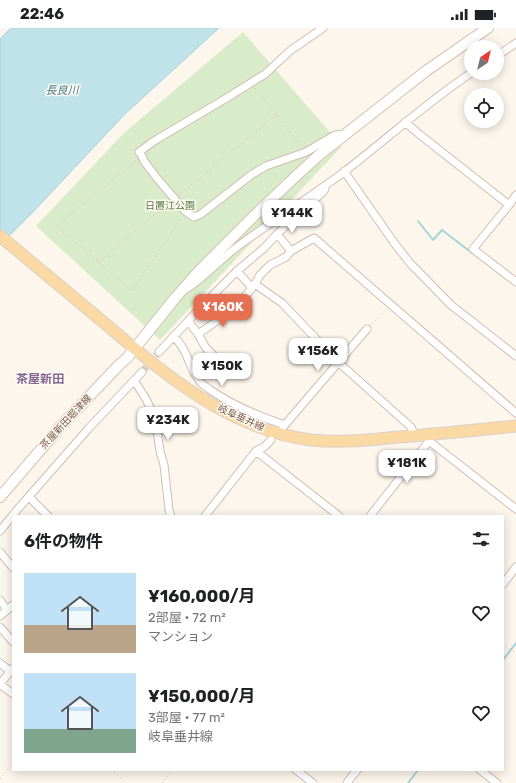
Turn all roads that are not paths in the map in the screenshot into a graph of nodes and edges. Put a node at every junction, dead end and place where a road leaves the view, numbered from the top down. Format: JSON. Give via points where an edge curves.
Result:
{"nodes":[{"id":1,"x":323,"y":28,"type":"edge"},
{"id":2,"x":488,"y":28,"type":"edge"},
{"id":3,"x":516,"y":43,"type":"edge"},
{"id":4,"x":504,"y":51,"type":"edge"},
{"id":5,"x":464,"y":78,"type":"edge"},
{"id":6,"x":405,"y":122,"type":"junction"},
{"id":7,"x":346,"y":134,"type":"junction"},
{"id":8,"x":344,"y":171,"type":"junction"},
{"id":9,"x":329,"y":182,"type":"junction"},
{"id":10,"x":513,"y":202,"type":"edge"},
{"id":11,"x":277,"y":234,"type":"junction"},
{"id":12,"x":0,"y":236,"type":"edge"},
{"id":13,"x":291,"y":251,"type":"junction"},
{"id":14,"x":238,"y":271,"type":"junction"},
{"id":15,"x":516,"y":282,"type":"edge"},
{"id":16,"x":253,"y":286,"type":"junction"},
{"id":17,"x":176,"y":297,"type":"junction"},
{"id":18,"x":188,"y":321,"type":"junction"},
{"id":19,"x":367,"y":329,"type":"road end"},
{"id":20,"x":198,"y":334,"type":"junction"},
{"id":21,"x":174,"y":336,"type":"junction"},
{"id":22,"x":132,"y":346,"type":"junction"},
{"id":23,"x":159,"y":352,"type":"tunnel mouth"},
{"id":24,"x":214,"y":356,"type":"dead end"},
{"id":25,"x":516,"y":356,"type":"edge"},
{"id":26,"x":338,"y":362,"type":"junction"},
{"id":27,"x":142,"y":372,"type":"tunnel mouth"},
{"id":28,"x":134,"y":380,"type":"junction"},
{"id":29,"x":516,"y":413,"type":"edge"},
{"id":30,"x":516,"y":426,"type":"edge"},
{"id":31,"x":415,"y":436,"type":"junction"},
{"id":32,"x":429,"y":438,"type":"junction"},
{"id":33,"x":271,"y":440,"type":"dead end"},
{"id":34,"x":256,"y":451,"type":"junction"},
{"id":35,"x":0,"y":497,"type":"edge"},
{"id":36,"x":29,"y":497,"type":"junction"},
{"id":37,"x":516,"y":508,"type":"edge"},
{"id":38,"x":13,"y":515,"type":"edge"},
{"id":39,"x":47,"y":515,"type":"edge"},
{"id":40,"x":171,"y":515,"type":"edge"},
{"id":41,"x":206,"y":515,"type":"edge"},
{"id":42,"x":339,"y":515,"type":"edge"},
{"id":43,"x":371,"y":515,"type":"edge"},
{"id":44,"x":12,"y":516,"type":"edge"},
{"id":45,"x":0,"y":530,"type":"edge"},
{"id":46,"x":0,"y":552,"type":"edge"},
{"id":47,"x":12,"y":567,"type":"edge"},
{"id":48,"x":516,"y":567,"type":"edge"},
{"id":49,"x":504,"y":583,"type":"edge"},
{"id":50,"x":0,"y":600,"type":"edge"},
{"id":51,"x":10,"y":607,"type":"edge"},
{"id":52,"x":0,"y":616,"type":"edge"},
{"id":53,"x":0,"y":627,"type":"edge"},
{"id":54,"x":12,"y":641,"type":"edge"},
{"id":55,"x":0,"y":663,"type":"edge"},
{"id":56,"x":12,"y":669,"type":"edge"},
{"id":57,"x":12,"y":693,"type":"edge"},
{"id":58,"x":297,"y":771,"type":"edge"},
{"id":59,"x":357,"y":771,"type":"edge"},
{"id":60,"x":481,"y":771,"type":"edge"},
{"id":61,"x":313,"y":783,"type":"edge"},
{"id":62,"x":347,"y":783,"type":"edge"},
{"id":63,"x":497,"y":783,"type":"edge"}],
"edges":[{"from":1,"to":7,"type":"street","via":[[291,50],[265,74],[139,152],[156,177],[185,211],[194,217],[266,166],[306,152],[334,135]]},
{"from":2,"to":7,"type":"street","name":"茶屋新田堀津線","via":[[426,71]]},
{"from":3,"to":4,"type":"street"},
{"from":5,"to":6,"type":"street"},
{"from":6,"to":8,"type":"street"},
{"from":6,"to":10,"type":"street"},
{"from":7,"to":17,"type":"street","name":"茶屋新田堀津線","via":[[319,155],[254,216]]},
{"from":8,"to":9,"type":"street"},
{"from":8,"to":25,"type":"street","via":[[410,263],[450,305]]},
{"from":9,"to":11,"type":"street","via":[[323,192]]},
{"from":9,"to":17,"type":"street","via":[[253,235]]},
{"from":10,"to":15,"type":"street","via":[[474,249]]},
{"from":11,"to":13,"type":"street"},
{"from":11,"to":14,"type":"street"},
{"from":12,"to":22,"type":"main road","name":"岐阜垂井線"},
{"from":13,"to":16,"type":"street","via":[[264,270]]},
{"from":13,"to":29,"type":"street","via":[[314,238]]},
{"from":14,"to":16,"type":"street"},
{"from":14,"to":18,"type":"street"},
{"from":16,"to":20,"type":"street","via":[[233,308]]},
{"from":16,"to":26,"type":"street","via":[[282,303]]},
{"from":17,"to":22,"type":"street","name":"茶屋新田堀津線"},
{"from":18,"to":20,"type":"street"},
{"from":18,"to":21,"type":"street"},
{"from":19,"to":26,"type":"street"},
{"from":20,"to":24,"type":"street"},
{"from":21,"to":23,"type":"street"},
{"from":21,"to":26,"type":"street","via":[[202,384],[230,403],[284,426]]},
{"from":22,"to":31,"type":"main road","name":"岐阜垂井線","via":[[174,379],[216,407],[268,431],[323,441],[360,441]]},
{"from":22,"to":35,"type":"street","name":"茶屋新田堀津線","via":[[127,358],[61,426]]},
{"from":26,"to":31,"type":"street","via":[[411,427]]},
{"from":27,"to":28,"type":"street"},
{"from":28,"to":36,"type":"street"},
{"from":28,"to":40,"type":"street","via":[[155,418]]},
{"from":30,"to":32,"type":"main road","name":"岐阜垂井線"},
{"from":31,"to":32,"type":"main road","name":"岐阜垂井線"},
{"from":32,"to":37,"type":"street"},
{"from":32,"to":43,"type":"street"},
{"from":33,"to":34,"type":"street"},
{"from":34,"to":41,"type":"street"},
{"from":34,"to":42,"type":"street"},
{"from":36,"to":38,"type":"street"},
{"from":36,"to":39,"type":"street"},
{"from":44,"to":45,"type":"street"},
{"from":46,"to":47,"type":"street"},
{"from":48,"to":49,"type":"street"},
{"from":50,"to":51,"type":"street"},
{"from":51,"to":52,"type":"street"},
{"from":53,"to":54,"type":"street"},
{"from":55,"to":56,"type":"street"},
{"from":56,"to":57,"type":"street","via":[[0,684]]},
{"from":58,"to":61,"type":"street"},
{"from":59,"to":62,"type":"street"},
{"from":60,"to":63,"type":"street"}]}
